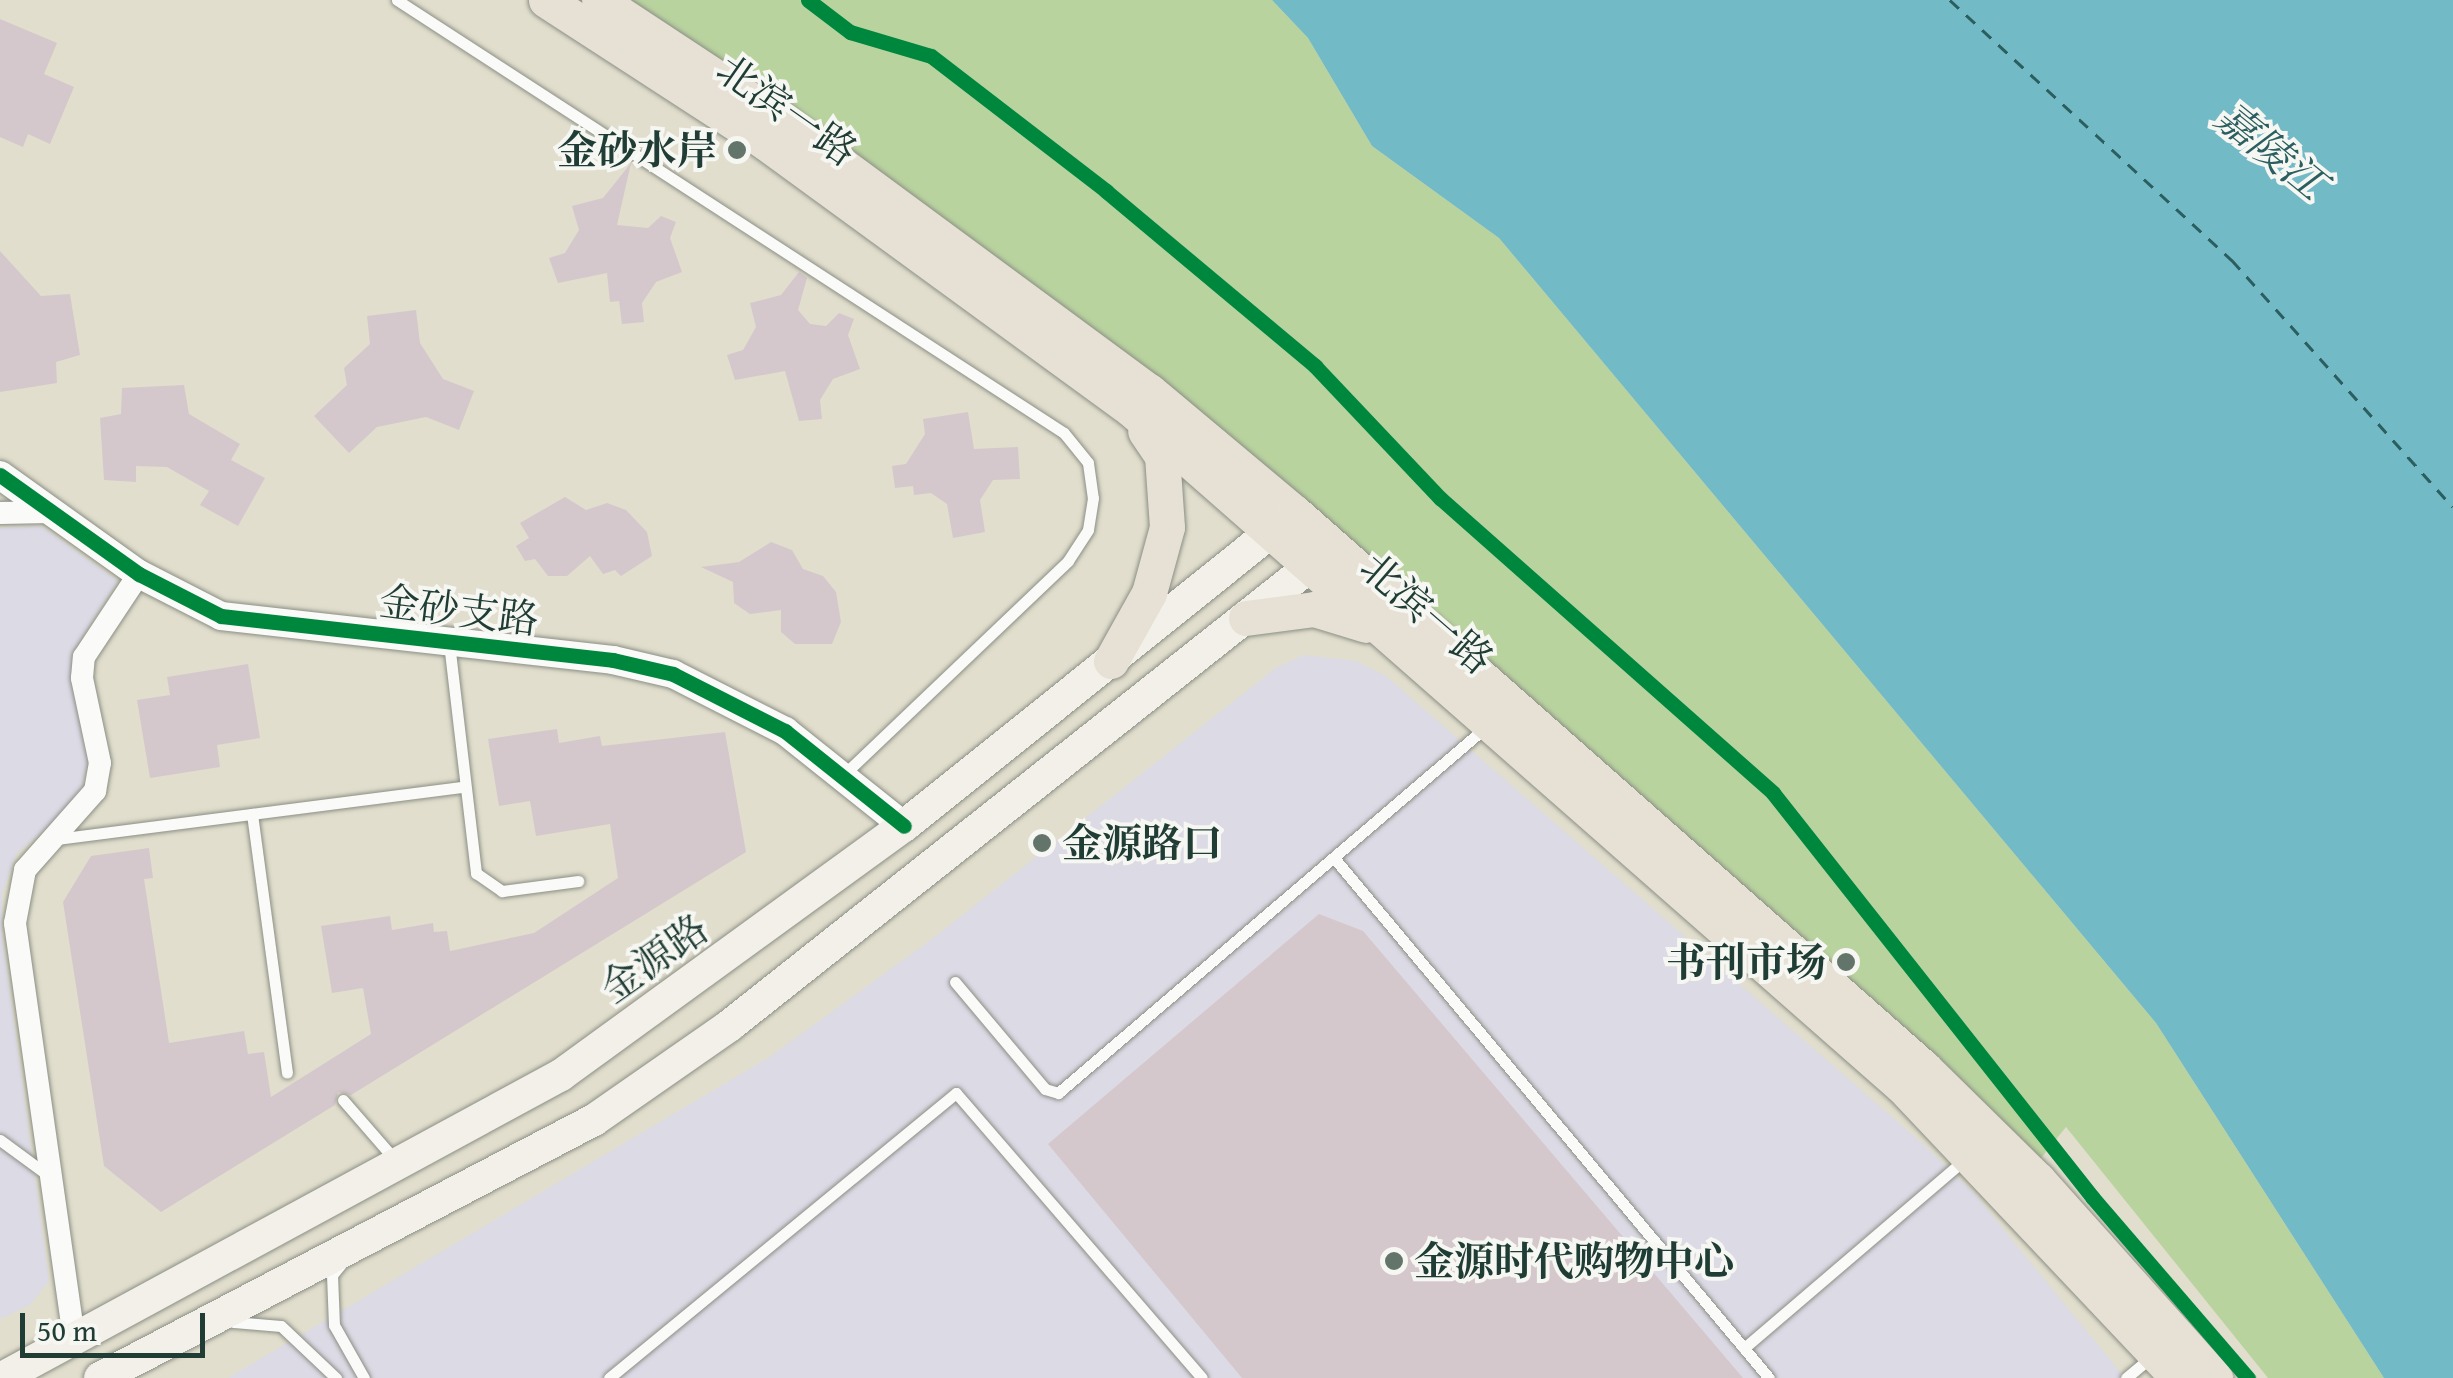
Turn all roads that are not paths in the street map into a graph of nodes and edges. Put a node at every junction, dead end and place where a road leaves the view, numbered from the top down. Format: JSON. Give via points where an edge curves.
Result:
{"nodes":[{"id":1,"x":397,"y":0,"type":"edge"},
{"id":2,"x":546,"y":0,"type":"edge"},
{"id":3,"x":599,"y":0,"type":"edge"},
{"id":4,"x":1131,"y":410,"type":"junction"},
{"id":5,"x":0,"y":475,"type":"edge"},
{"id":6,"x":50,"y":512,"type":"junction"},
{"id":7,"x":0,"y":513,"type":"edge"},
{"id":8,"x":1284,"y":522,"type":"junction"},
{"id":9,"x":1322,"y":558,"type":"junction"},
{"id":10,"x":138,"y":574,"type":"junction"},
{"id":11,"x":1246,"y":618,"type":"junction"},
{"id":12,"x":1386,"y":633,"type":"junction"},
{"id":13,"x":449,"y":642,"type":"junction"},
{"id":14,"x":1111,"y":661,"type":"junction"},
{"id":15,"x":1137,"y":704,"type":"junction"},
{"id":16,"x":1489,"y":724,"type":"junction"},
{"id":17,"x":845,"y":773,"type":"junction"},
{"id":18,"x":464,"y":787,"type":"junction"},
{"id":19,"x":252,"y":814,"type":"junction"},
{"id":20,"x":904,"y":826,"type":"junction"},
{"id":21,"x":56,"y":839,"type":"junction"},
{"id":22,"x":1334,"y":858,"type":"junction"},
{"id":23,"x":578,"y":881,"type":"dead end"},
{"id":24,"x":955,"y":982,"type":"dead end"},
{"id":25,"x":287,"y":1073,"type":"dead end"},
{"id":26,"x":344,"y":1100,"type":"dead end"},
{"id":27,"x":0,"y":1140,"type":"edge"},
{"id":28,"x":1970,"y":1155,"type":"junction"},
{"id":29,"x":398,"y":1163,"type":"junction"},
{"id":30,"x":48,"y":1176,"type":"junction"},
{"id":31,"x":354,"y":1248,"type":"junction"},
{"id":32,"x":204,"y":1325,"type":"junction"},
{"id":33,"x":74,"y":1338,"type":"junction"},
{"id":34,"x":1744,"y":1348,"type":"junction"},
{"id":35,"x":2166,"y":1366,"type":"edge"},
{"id":36,"x":9,"y":1370,"type":"edge"},
{"id":37,"x":100,"y":1378,"type":"edge"},
{"id":38,"x":336,"y":1378,"type":"edge"},
{"id":39,"x":364,"y":1378,"type":"edge"},
{"id":40,"x":610,"y":1378,"type":"edge"},
{"id":41,"x":1202,"y":1378,"type":"edge"},
{"id":42,"x":1769,"y":1378,"type":"edge"},
{"id":43,"x":2126,"y":1378,"type":"edge"},
{"id":44,"x":2215,"y":1378,"type":"edge"}],
"edges":[{"from":1,"to":17,"type":"lane","via":[[1064,433],[1088,463],[1088,530],[1068,560]]},
{"from":2,"to":4,"type":"main road","name":"北滨一路","via":[[766,144]]},
{"from":3,"to":8,"type":"main road","name":"北滨一路","via":[[781,120],[1149,391]]},
{"from":4,"to":8,"type":"main road","name":"北滨一路"},
{"from":4,"to":14,"type":"main road","via":[[1162,456],[1168,528],[1150,593]]},
{"from":5,"to":6,"type":"street","name":"金砂支路"},
{"from":6,"to":7,"type":"street"},
{"from":6,"to":10,"type":"street","name":"金砂支路"},
{"from":8,"to":9,"type":"main road","name":"北滨一路"},
{"from":8,"to":14,"type":"main road","name":"金源路"},
{"from":9,"to":11,"type":"main road"},
{"from":9,"to":12,"type":"main road","name":"北滨一路"},
{"from":9,"to":44,"type":"main road","name":"北滨一路","via":[[1924,1068],[2038,1180]]},
{"from":10,"to":13,"type":"street","name":"金砂支路","via":[[221,616]]},
{"from":10,"to":21,"type":"street","via":[[84,656],[82,678],[100,763],[95,791]]},
{"from":11,"to":12,"type":"main road","via":[[1314,609]]},
{"from":11,"to":15,"type":"main road"},
{"from":12,"to":16,"type":"main road","name":"北滨一路"},
{"from":13,"to":17,"type":"street","name":"金砂支路","via":[[613,660],[672,674],[727,696]]},
{"from":13,"to":18,"type":"lane"},
{"from":14,"to":15,"type":"main road","via":[[1128,659],[1146,675]]},
{"from":14,"to":20,"type":"main road","name":"金源路"},
{"from":15,"to":31,"type":"main road","via":[[729,1026],[594,1120]]},
{"from":16,"to":22,"type":"lane"},
{"from":16,"to":28,"type":"main road","name":"北滨一路","via":[[1902,1086]]},
{"from":17,"to":20,"type":"street","name":"金砂支路"},
{"from":18,"to":19,"type":"lane"},
{"from":18,"to":23,"type":"lane","via":[[470,859],[488,884],[502,891]]},
{"from":19,"to":21,"type":"lane"},
{"from":19,"to":25,"type":"lane"},
{"from":20,"to":29,"type":"main road","name":"金源路","via":[[561,1075]]},
{"from":21,"to":30,"type":"street","via":[[26,870],[15,922]]},
{"from":22,"to":24,"type":"lane","via":[[1058,1092],[1045,1089]]},
{"from":22,"to":34,"type":"lane"},
{"from":26,"to":29,"type":"lane"},
{"from":27,"to":30,"type":"lane"},
{"from":28,"to":34,"type":"lane"},
{"from":28,"to":35,"type":"main road","name":"北滨一路"},
{"from":29,"to":33,"type":"main road","name":"金源路"},
{"from":30,"to":33,"type":"street"},
{"from":31,"to":32,"type":"main road"},
{"from":31,"to":39,"type":"lane","via":[[332,1275],[330,1294],[334,1325]]},
{"from":32,"to":37,"type":"main road"},
{"from":32,"to":38,"type":"lane","via":[[253,1320],[281,1326]]},
{"from":33,"to":36,"type":"main road","name":"金源路"},
{"from":34,"to":42,"type":"lane"},
{"from":35,"to":43,"type":"lane"},
{"from":40,"to":41,"type":"lane","via":[[956,1093]]}]}
